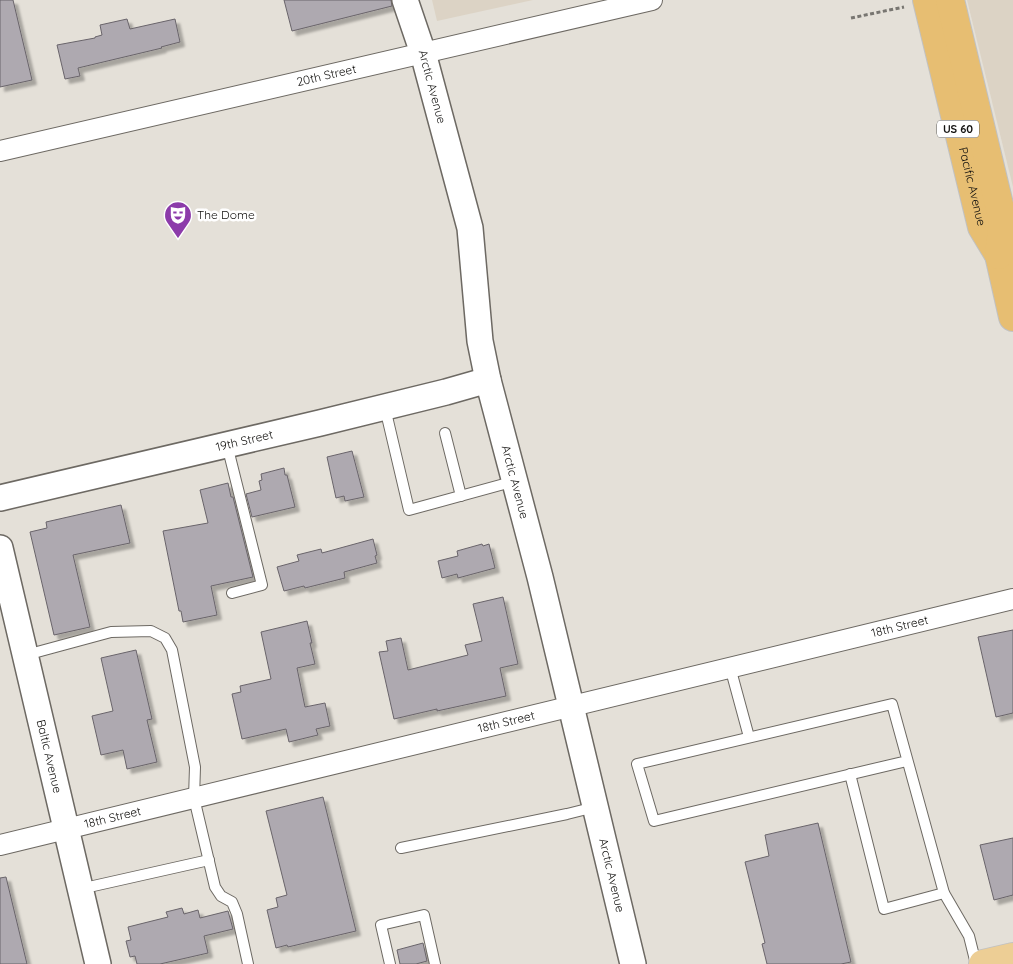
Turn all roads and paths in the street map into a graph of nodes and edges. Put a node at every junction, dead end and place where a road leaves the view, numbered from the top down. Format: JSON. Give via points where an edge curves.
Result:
{"nodes":[{"id":1,"x":405,"y":0,"type":"edge"},
{"id":2,"x":652,"y":0,"type":"edge"},
{"id":3,"x":950,"y":0,"type":"edge"},
{"id":4,"x":920,"y":3,"type":"edge"},
{"id":5,"x":851,"y":18,"type":"dead end"},
{"id":6,"x":423,"y":53,"type":"junction"},
{"id":7,"x":0,"y":151,"type":"edge"},
{"id":8,"x":1006,"y":253,"type":"edge"},
{"id":9,"x":1013,"y":317,"type":"edge"},
{"id":10,"x":488,"y":380,"type":"junction"},
{"id":11,"x":384,"y":407,"type":"junction"},
{"id":12,"x":445,"y":433,"type":"dead end"},
{"id":13,"x":227,"y":445,"type":"junction"},
{"id":14,"x":516,"y":481,"type":"junction"},
{"id":15,"x":461,"y":496,"type":"junction"},
{"id":16,"x":0,"y":498,"type":"edge"},
{"id":17,"x":0,"y":548,"type":"edge"},
{"id":18,"x":232,"y":593,"type":"dead end"},
{"id":19,"x":1013,"y":599,"type":"edge"},
{"id":20,"x":25,"y":655,"type":"junction"},
{"id":21,"x":730,"y":667,"type":"junction"},
{"id":22,"x":570,"y":706,"type":"junction"},
{"id":23,"x":749,"y":737,"type":"junction"},
{"id":24,"x":907,"y":761,"type":"junction"},
{"id":25,"x":850,"y":774,"type":"junction"},
{"id":26,"x":194,"y":798,"type":"junction"},
{"id":27,"x":595,"y":807,"type":"junction"},
{"id":28,"x":66,"y":828,"type":"junction"},
{"id":29,"x":0,"y":845,"type":"edge"},
{"id":30,"x":401,"y":848,"type":"dead end"},
{"id":31,"x":209,"y":860,"type":"junction"},
{"id":32,"x":80,"y":888,"type":"junction"},
{"id":33,"x":944,"y":893,"type":"junction"},
{"id":34,"x":1013,"y":957,"type":"edge"},
{"id":35,"x":98,"y":964,"type":"edge"},
{"id":36,"x":248,"y":964,"type":"edge"},
{"id":37,"x":390,"y":964,"type":"edge"},
{"id":38,"x":436,"y":964,"type":"edge"},
{"id":39,"x":633,"y":964,"type":"edge"},
{"id":40,"x":976,"y":964,"type":"edge"},
{"id":41,"x":983,"y":964,"type":"edge"}],
"edges":[{"from":1,"to":6,"type":"street","name":"Arctic Avenue"},
{"from":2,"to":6,"type":"street","name":"20th Street"},
{"from":3,"to":8,"type":"highway","name":"Pacific Avenue","number":"US 60","via":[[1003,222]]},
{"from":4,"to":5,"type":"path"},
{"from":4,"to":8,"type":"highway","name":"Pacific Avenue","number":"US 60","via":[[982,226]]},
{"from":6,"to":7,"type":"street","name":"20th Street"},
{"from":6,"to":10,"type":"street","name":"Arctic Avenue","via":[[470,228],[480,341]]},
{"from":8,"to":9,"type":"highway","name":"Pacific Avenue","number":"US 60"},
{"from":10,"to":11,"type":"street","name":"19th Street"},
{"from":10,"to":14,"type":"street","name":"Arctic Avenue"},
{"from":11,"to":13,"type":"street","name":"19th Street"},
{"from":11,"to":15,"type":"lane","via":[[410,510]]},
{"from":12,"to":15,"type":"lane"},
{"from":13,"to":16,"type":"street","name":"19th Street"},
{"from":13,"to":18,"type":"lane","via":[[262,585]]},
{"from":14,"to":15,"type":"lane"},
{"from":14,"to":22,"type":"street","name":"Arctic Avenue"},
{"from":17,"to":20,"type":"street","name":"Baltic Avenue"},
{"from":19,"to":21,"type":"street","name":"18th Street"},
{"from":20,"to":26,"type":"lane","via":[[112,632],[151,631],[165,638],[172,650],[195,767]]},
{"from":20,"to":28,"type":"street","name":"Baltic Avenue"},
{"from":21,"to":22,"type":"street","name":"18th Street"},
{"from":21,"to":23,"type":"lane"},
{"from":22,"to":26,"type":"street","name":"18th Street"},
{"from":22,"to":27,"type":"street","name":"Arctic Avenue"},
{"from":23,"to":24,"type":"lane","via":[[892,704]]},
{"from":23,"to":25,"type":"lane","via":[[637,764],[654,821]]},
{"from":24,"to":25,"type":"lane"},
{"from":24,"to":33,"type":"lane"},
{"from":25,"to":33,"type":"lane","via":[[884,909]]},
{"from":26,"to":28,"type":"street","name":"18th Street"},
{"from":26,"to":31,"type":"lane"},
{"from":27,"to":30,"type":"lane"},
{"from":27,"to":39,"type":"street","name":"Arctic Avenue"},
{"from":28,"to":29,"type":"street","name":"18th Street"},
{"from":28,"to":32,"type":"street","name":"Baltic Avenue"},
{"from":31,"to":32,"type":"lane"},
{"from":31,"to":36,"type":"lane","via":[[215,887],[232,902],[237,914]]},
{"from":32,"to":35,"type":"street","name":"Baltic Avenue"},
{"from":33,"to":40,"type":"lane","via":[[969,936]]},
{"from":34,"to":41,"type":"main road"},
{"from":37,"to":38,"type":"lane","via":[[381,925],[424,915]]}]}
